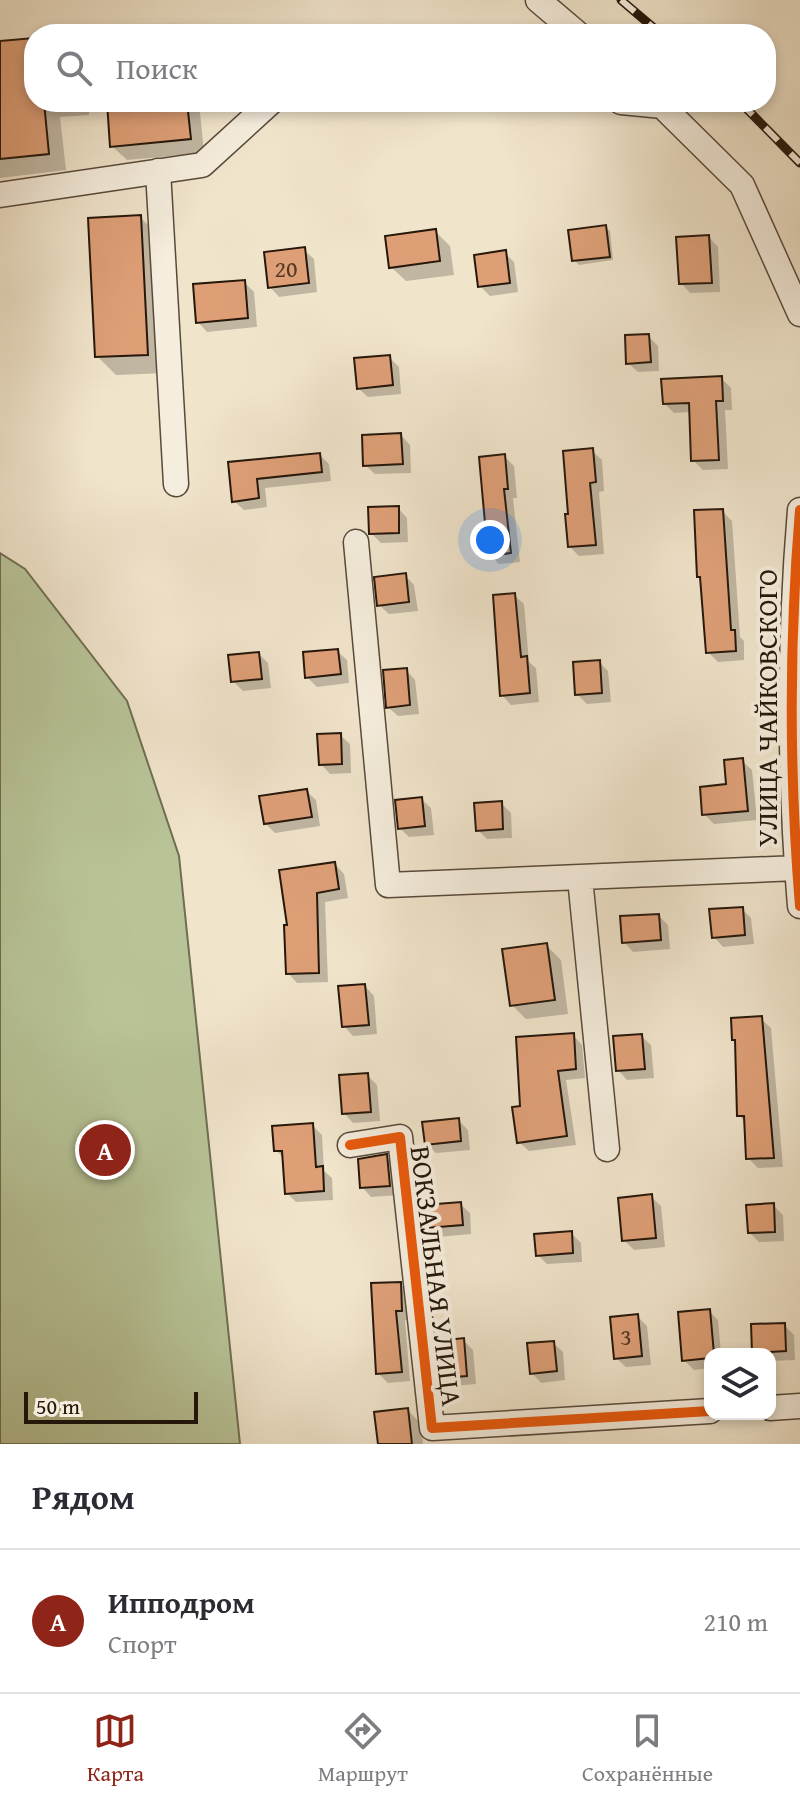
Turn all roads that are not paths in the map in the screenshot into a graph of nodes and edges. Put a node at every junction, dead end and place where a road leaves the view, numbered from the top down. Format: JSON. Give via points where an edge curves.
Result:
{"nodes":[{"id":1,"x":538,"y":0,"type":"edge"},
{"id":2,"x":566,"y":24,"type":"edge"},
{"id":3,"x":260,"y":112,"type":"edge"},
{"id":4,"x":668,"y":112,"type":"edge"},
{"id":5,"x":158,"y":171,"type":"junction"},
{"id":6,"x":0,"y":195,"type":"edge"},
{"id":7,"x":800,"y":314,"type":"edge"},
{"id":8,"x":176,"y":484,"type":"dead end"},
{"id":9,"x":800,"y":510,"type":"edge"},
{"id":10,"x":356,"y":542,"type":"dead end"},
{"id":11,"x":797,"y":868,"type":"junction"},
{"id":12,"x":580,"y":878,"type":"junction"},
{"id":13,"x":800,"y":906,"type":"edge"},
{"id":14,"x":350,"y":1145,"type":"dead end"},
{"id":15,"x":607,"y":1149,"type":"dead end"},
{"id":16,"x":800,"y":1406,"type":"edge"},
{"id":17,"x":776,"y":1408,"type":"edge"},
{"id":18,"x":704,"y":1411,"type":"edge"}],
"edges":[{"from":1,"to":2,"type":"street"},
{"from":3,"to":5,"type":"street","via":[[202,165]]},
{"from":4,"to":7,"type":"street","via":[[742,185]]},
{"from":5,"to":6,"type":"street"},
{"from":5,"to":8,"type":"street"},
{"from":9,"to":11,"type":"street","name":"УЛИЦА ЧАЙКОВСКОГО","via":[[792,608]]},
{"from":10,"to":12,"type":"street","via":[[388,885]]},
{"from":11,"to":12,"type":"street"},
{"from":11,"to":13,"type":"street","name":"УЛИЦА ЧАЙКОВСКОГО"},
{"from":12,"to":15,"type":"street"},
{"from":14,"to":18,"type":"street","name":"ВОКЗАЛЬНАЯ УЛИЦА","via":[[400,1137],[432,1428]]},
{"from":16,"to":17,"type":"street"}]}
